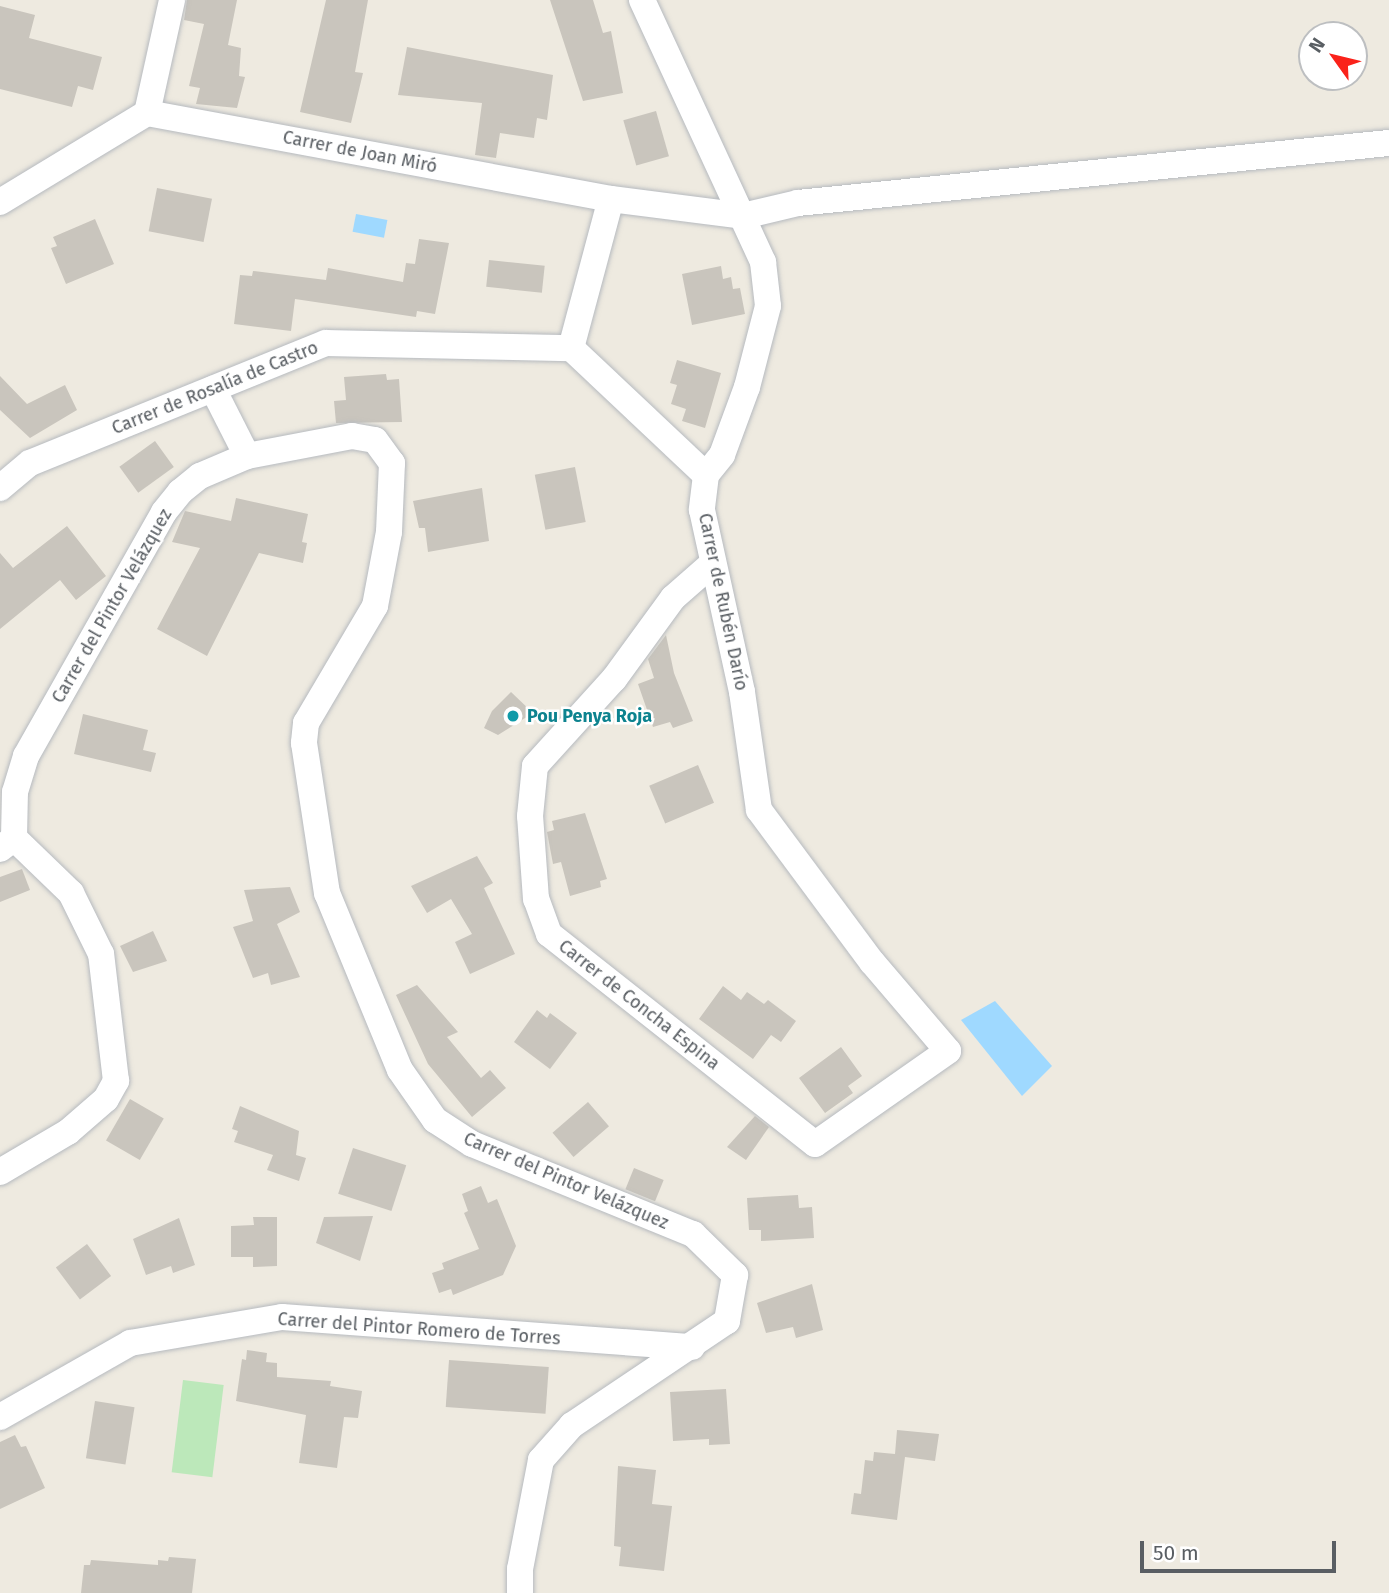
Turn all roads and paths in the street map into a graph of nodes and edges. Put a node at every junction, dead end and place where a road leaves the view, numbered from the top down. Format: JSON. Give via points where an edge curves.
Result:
{"nodes":[{"id":1,"x":173,"y":0,"type":"edge"},
{"id":2,"x":642,"y":0,"type":"edge"},
{"id":3,"x":147,"y":113,"type":"junction"},
{"id":4,"x":1389,"y":143,"type":"edge"},
{"id":5,"x":611,"y":199,"type":"junction"},
{"id":6,"x":0,"y":202,"type":"edge"},
{"id":7,"x":743,"y":216,"type":"junction"},
{"id":8,"x":571,"y":348,"type":"junction"},
{"id":9,"x":213,"y":389,"type":"junction"},
{"id":10,"x":247,"y":456,"type":"junction"},
{"id":11,"x":706,"y":475,"type":"junction"},
{"id":12,"x":0,"y":488,"type":"edge"},
{"id":13,"x":713,"y":563,"type":"junction"},
{"id":14,"x":7,"y":843,"type":"edge"},
{"id":15,"x":948,"y":1051,"type":"joint"},
{"id":16,"x":0,"y":1172,"type":"edge"},
{"id":17,"x":692,"y":1347,"type":"junction"},
{"id":18,"x":0,"y":1417,"type":"edge"},
{"id":19,"x":520,"y":1593,"type":"edge"}],
"edges":[{"from":1,"to":3,"type":"street"},
{"from":2,"to":7,"type":"street","name":"Carrer de Rubén Darío"},
{"from":3,"to":5,"type":"street","name":"Carrer de Joan Miró"},
{"from":3,"to":6,"type":"street"},
{"from":4,"to":7,"type":"street","via":[[798,203]]},
{"from":5,"to":7,"type":"street","name":"Carrer de Joan Miró"},
{"from":5,"to":8,"type":"street"},
{"from":7,"to":11,"type":"street","name":"Carrer de Rubén Darío","via":[[763,262],[768,306],[747,387],[722,455]]},
{"from":8,"to":9,"type":"street","name":"Carrer de Rosalía de Castro","via":[[326,342]]},
{"from":8,"to":11,"type":"street"},
{"from":9,"to":10,"type":"street"},
{"from":9,"to":12,"type":"street","name":"Carrer de Rosalía de Castro","via":[[30,463]]},
{"from":10,"to":14,"type":"street","name":"Carrer del Pintor Velázquez","via":[[200,476],[164,512],[26,756]]},
{"from":10,"to":17,"type":"street","name":"Carrer del Pintor Velázquez","via":[[352,436],[375,440],[392,463],[389,533],[375,606],[306,723],[304,743],[327,893],[400,1070],[435,1121],[472,1144],[693,1234],[735,1275],[727,1321]]},
{"from":11,"to":13,"type":"street","name":"Carrer de Rubén Darío","via":[[702,510]]},
{"from":13,"to":15,"type":"street","name":"Carrer de Rubén Darío","via":[[742,692],[759,810],[872,962]]},
{"from":13,"to":15,"type":"street","name":"Carrer de Concha Espina","via":[[673,598],[614,679],[536,766],[530,816],[536,898],[549,934],[815,1144]]},
{"from":14,"to":16,"type":"street","via":[[71,893],[101,954],[116,1081],[106,1099],[68,1132]]},
{"from":17,"to":18,"type":"street","name":"Carrer del Pintor Romero de Torres","via":[[282,1317],[130,1343]]},
{"from":17,"to":19,"type":"street","name":"Carrer del Pintor Velázquez","via":[[572,1425],[541,1460],[520,1569]]}]}
